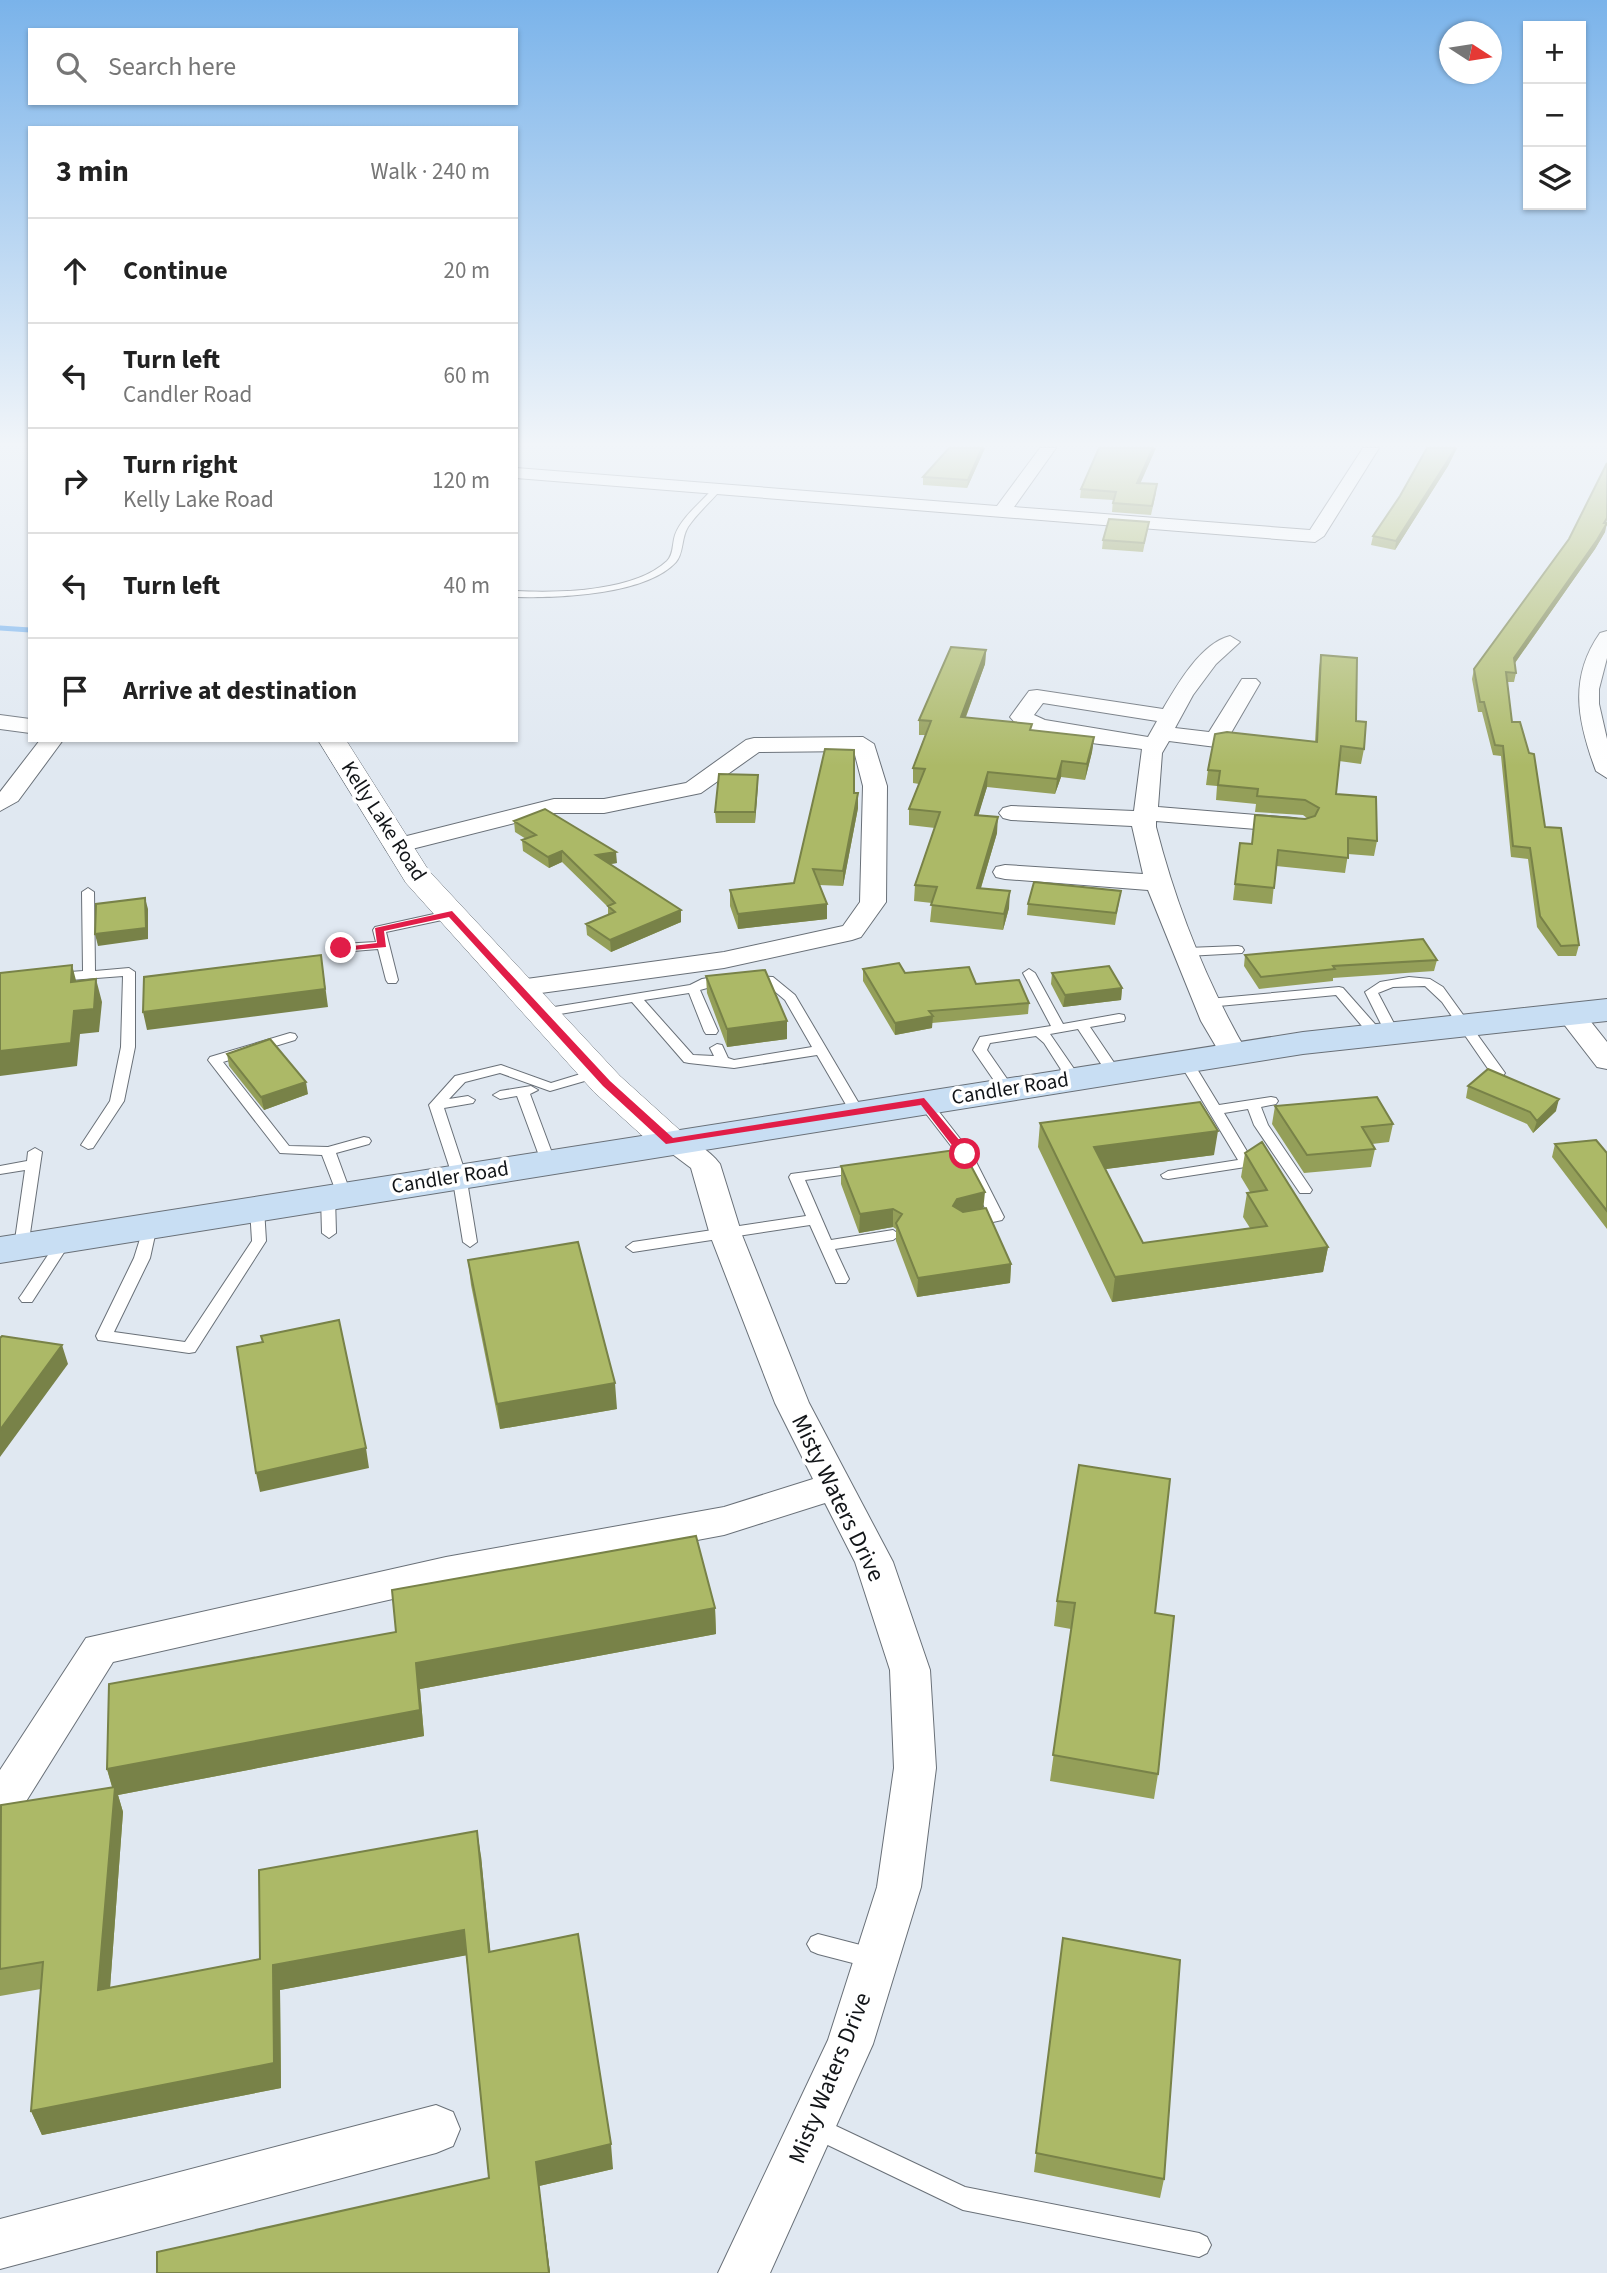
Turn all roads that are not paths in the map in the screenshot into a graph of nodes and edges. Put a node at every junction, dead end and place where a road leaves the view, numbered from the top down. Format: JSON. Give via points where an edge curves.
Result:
{"nodes":[{"id":1,"x":677,"y":554,"type":"edge"},
{"id":2,"x":518,"y":594,"type":"edge"},
{"id":3,"x":1607,"y":637,"type":"edge"},
{"id":4,"x":1230,"y":642,"type":"dead end"},
{"id":5,"x":1248,"y":683,"type":"dead end"},
{"id":6,"x":0,"y":722,"type":"edge"},
{"id":7,"x":28,"y":726,"type":"edge"},
{"id":8,"x":1163,"y":732,"type":"junction"},
{"id":9,"x":50,"y":742,"type":"edge"},
{"id":10,"x":333,"y":742,"type":"edge"},
{"id":11,"x":1607,"y":771,"type":"edge"},
{"id":12,"x":0,"y":804,"type":"edge"},
{"id":13,"x":1011,"y":813,"type":"dead end"},
{"id":14,"x":1145,"y":816,"type":"junction"},
{"id":15,"x":1302,"y":825,"type":"edge"},
{"id":16,"x":396,"y":846,"type":"junction"},
{"id":17,"x":1005,"y":872,"type":"dead end"},
{"id":18,"x":1158,"y":883,"type":"junction"},
{"id":19,"x":88,"y":892,"type":"dead end"},
{"id":20,"x":452,"y":914,"type":"junction"},
{"id":21,"x":383,"y":945,"type":"junction"},
{"id":22,"x":341,"y":948,"type":"dead end"},
{"id":23,"x":1238,"y":950,"type":"dead end"},
{"id":24,"x":1187,"y":952,"type":"junction"},
{"id":25,"x":1029,"y":973,"type":"dead end"},
{"id":26,"x":89,"y":975,"type":"junction"},
{"id":27,"x":37,"y":978,"type":"edge"},
{"id":28,"x":392,"y":980,"type":"dead end"},
{"id":29,"x":519,"y":988,"type":"junction"},
{"id":30,"x":693,"y":988,"type":"junction"},
{"id":31,"x":635,"y":998,"type":"junction"},
{"id":32,"x":1208,"y":1003,"type":"junction"},
{"id":33,"x":1607,"y":1010,"type":"edge"},
{"id":34,"x":542,"y":1013,"type":"junction"},
{"id":35,"x":1570,"y":1014,"type":"junction"},
{"id":36,"x":1119,"y":1018,"type":"dead end"},
{"id":37,"x":1082,"y":1025,"type":"junction"},
{"id":38,"x":1463,"y":1026,"type":"junction"},
{"id":39,"x":1059,"y":1028,"type":"junction"},
{"id":40,"x":711,"y":1031,"type":"dead end"},
{"id":41,"x":1039,"y":1032,"type":"junction"},
{"id":42,"x":1385,"y":1034,"type":"junction"},
{"id":43,"x":290,"y":1037,"type":"dead end"},
{"id":44,"x":820,"y":1050,"type":"junction"},
{"id":45,"x":1234,"y":1054,"type":"junction"},
{"id":46,"x":1607,"y":1060,"type":"edge"},
{"id":47,"x":1186,"y":1062,"type":"junction"},
{"id":48,"x":597,"y":1073,"type":"junction"},
{"id":49,"x":1114,"y":1073,"type":"junction"},
{"id":50,"x":1498,"y":1073,"type":"edge"},
{"id":51,"x":1074,"y":1079,"type":"junction"},
{"id":52,"x":550,"y":1087,"type":"junction"},
{"id":53,"x":1007,"y":1089,"type":"junction"},
{"id":54,"x":523,"y":1092,"type":"junction"},
{"id":55,"x":500,"y":1095,"type":"dead end"},
{"id":56,"x":468,"y":1100,"type":"dead end"},
{"id":57,"x":1271,"y":1101,"type":"dead end"},
{"id":58,"x":924,"y":1102,"type":"junction"},
{"id":59,"x":1253,"y":1104,"type":"junction"},
{"id":60,"x":436,"y":1105,"type":"junction"},
{"id":61,"x":1215,"y":1110,"type":"junction"},
{"id":62,"x":857,"y":1112,"type":"junction"},
{"id":63,"x":364,"y":1141,"type":"dead end"},
{"id":64,"x":670,"y":1141,"type":"junction"},
{"id":65,"x":88,"y":1145,"type":"dead end"},
{"id":66,"x":328,"y":1151,"type":"junction"},
{"id":67,"x":965,"y":1154,"type":"junction"},
{"id":68,"x":943,"y":1157,"type":"edge"},
{"id":69,"x":548,"y":1161,"type":"junction"},
{"id":70,"x":879,"y":1166,"type":"edge"},
{"id":71,"x":0,"y":1170,"type":"edge"},
{"id":72,"x":459,"y":1175,"type":"junction"},
{"id":73,"x":1168,"y":1175,"type":"dead end"},
{"id":74,"x":1305,"y":1190,"type":"dead end"},
{"id":75,"x":257,"y":1208,"type":"junction"},
{"id":76,"x":334,"y":1208,"type":"junction"},
{"id":77,"x":815,"y":1219,"type":"junction"},
{"id":78,"x":961,"y":1223,"type":"edge"},
{"id":79,"x":150,"y":1226,"type":"junction"},
{"id":80,"x":893,"y":1234,"type":"edge"},
{"id":81,"x":726,"y":1235,"type":"junction"},
{"id":82,"x":66,"y":1239,"type":"junction"},
{"id":83,"x":470,"y":1242,"type":"dead end"},
{"id":84,"x":827,"y":1245,"type":"junction"},
{"id":85,"x":633,"y":1247,"type":"dead end"},
{"id":86,"x":11,"y":1248,"type":"edge"},
{"id":87,"x":841,"y":1279,"type":"dead end"},
{"id":88,"x":27,"y":1298,"type":"dead end"},
{"id":89,"x":835,"y":1486,"type":"junction"},
{"id":90,"x":0,"y":1806,"type":"edge"},
{"id":91,"x":818,"y":1944,"type":"dead end"},
{"id":92,"x":877,"y":1959,"type":"junction"},
{"id":93,"x":812,"y":2126,"type":"junction"},
{"id":94,"x":436,"y":2129,"type":"dead end"},
{"id":95,"x":0,"y":2244,"type":"edge"},
{"id":96,"x":1199,"y":2245,"type":"dead end"},
{"id":97,"x":744,"y":2273,"type":"edge"}],
"edges":[{"from":1,"to":2,"type":"lane","via":[[670,564],[600,590]]},
{"from":3,"to":11,"type":"street","via":[[1594,659],[1585,691],[1587,716]]},
{"from":4,"to":8,"type":"street","via":[[1183,693]]},
{"from":5,"to":8,"type":"street","via":[[1216,740]]},
{"from":6,"to":7,"type":"street"},
{"from":8,"to":8,"type":"street","via":[[1039,726],[1021,718],[1037,696]]},
{"from":8,"to":14,"type":"street","via":[[1151,753]]},
{"from":9,"to":12,"type":"street"},
{"from":10,"to":16,"type":"street","name":"Kelly Lake Road"},
{"from":13,"to":14,"type":"street"},
{"from":14,"to":15,"type":"street"},
{"from":14,"to":18,"type":"street"},
{"from":16,"to":20,"type":"street","name":"Kelly Lake Road"},
{"from":16,"to":29,"type":"street","via":[[554,806],[604,806],[693,788],[754,745],[863,744],[875,786],[873,902],[852,932],[724,960]]},
{"from":17,"to":18,"type":"street"},
{"from":18,"to":24,"type":"street"},
{"from":19,"to":26,"type":"lane"},
{"from":20,"to":21,"type":"lane","via":[[379,930]]},
{"from":20,"to":29,"type":"street","name":"Kelly Lake Road"},
{"from":21,"to":22,"type":"lane"},
{"from":21,"to":28,"type":"lane"},
{"from":23,"to":24,"type":"lane"},
{"from":24,"to":32,"type":"street"},
{"from":25,"to":39,"type":"lane"},
{"from":26,"to":27,"type":"lane"},
{"from":26,"to":65,"type":"lane","via":[[129,972],[128,1047],[117,1101]]},
{"from":29,"to":34,"type":"street","name":"Kelly Lake Road"},
{"from":30,"to":31,"type":"lane"},
{"from":30,"to":40,"type":"lane"},
{"from":30,"to":44,"type":"lane","via":[[732,978],[769,980],[790,998]]},
{"from":31,"to":34,"type":"lane"},
{"from":31,"to":44,"type":"lane","via":[[689,1059],[720,1055],[734,1064]]},
{"from":32,"to":42,"type":"lane","via":[[1339,991]]},
{"from":32,"to":45,"type":"street"},
{"from":33,"to":35,"type":"main road","name":"Candler Road"},
{"from":34,"to":48,"type":"street","name":"Kelly Lake Road"},
{"from":35,"to":38,"type":"main road","name":"Candler Road"},
{"from":35,"to":46,"type":"street"},
{"from":36,"to":37,"type":"lane"},
{"from":37,"to":39,"type":"lane"},
{"from":37,"to":49,"type":"lane"},
{"from":38,"to":42,"type":"main road","name":"Candler Road"},
{"from":38,"to":42,"type":"lane","via":[[1445,993],[1433,985],[1402,981],[1379,985],[1371,992]]},
{"from":38,"to":50,"type":"lane"},
{"from":39,"to":41,"type":"lane"},
{"from":41,"to":51,"type":"lane"},
{"from":41,"to":53,"type":"lane","via":[[985,1040],[981,1045]]},
{"from":42,"to":45,"type":"main road","name":"Candler Road"},
{"from":43,"to":66,"type":"lane","via":[[215,1060],[285,1150]]},
{"from":44,"to":62,"type":"lane"},
{"from":45,"to":47,"type":"main road","name":"Candler Road"},
{"from":47,"to":49,"type":"main road","name":"Candler Road"},
{"from":47,"to":61,"type":"lane"},
{"from":48,"to":52,"type":"lane"},
{"from":48,"to":64,"type":"street","name":"Kelly Lake Road"},
{"from":49,"to":51,"type":"main road","name":"Candler Road"},
{"from":51,"to":53,"type":"main road","name":"Candler Road"},
{"from":52,"to":54,"type":"lane"},
{"from":52,"to":60,"type":"lane","via":[[500,1069],[460,1079]]},
{"from":53,"to":58,"type":"main road","name":"Candler Road"},
{"from":54,"to":55,"type":"lane"},
{"from":54,"to":69,"type":"lane"},
{"from":56,"to":60,"type":"lane"},
{"from":57,"to":59,"type":"lane"},
{"from":58,"to":62,"type":"main road","name":"Candler Road"},
{"from":58,"to":67,"type":"lane"},
{"from":59,"to":61,"type":"lane"},
{"from":59,"to":74,"type":"lane","via":[[1261,1125]]},
{"from":60,"to":72,"type":"lane"},
{"from":61,"to":73,"type":"lane","via":[[1247,1163]]},
{"from":62,"to":64,"type":"main road","name":"Candler Road"},
{"from":63,"to":66,"type":"lane"},
{"from":64,"to":69,"type":"main road","name":"Candler Road"},
{"from":64,"to":81,"type":"street","name":"Misty Waters Drive","via":[[705,1164]]},
{"from":66,"to":76,"type":"lane"},
{"from":67,"to":68,"type":"lane"},
{"from":67,"to":78,"type":"lane","via":[[997,1217]]},
{"from":69,"to":72,"type":"main road","name":"Candler Road"},
{"from":70,"to":77,"type":"lane","via":[[796,1177]]},
{"from":71,"to":86,"type":"lane","via":[[33,1159]]},
{"from":72,"to":76,"type":"main road","name":"Candler Road"},
{"from":72,"to":83,"type":"lane"},
{"from":75,"to":76,"type":"main road","name":"Candler Road"},
{"from":75,"to":79,"type":"main road","name":"Candler Road"},
{"from":75,"to":79,"type":"lane","via":[[258,1241],[189,1348],[104,1336],[142,1258]]},
{"from":77,"to":81,"type":"lane"},
{"from":77,"to":84,"type":"lane"},
{"from":79,"to":82,"type":"main road","name":"Candler Road"},
{"from":80,"to":84,"type":"lane"},
{"from":81,"to":85,"type":"lane"},
{"from":81,"to":89,"type":"street","name":"Misty Waters Drive","via":[[792,1403]]},
{"from":82,"to":86,"type":"main road","name":"Candler Road"},
{"from":82,"to":88,"type":"lane"},
{"from":84,"to":87,"type":"lane"},
{"from":89,"to":90,"type":"street","via":[[724,1521],[446,1572],[100,1649]]},
{"from":89,"to":92,"type":"street","name":"Misty Waters Drive","via":[[874,1562],[910,1670],[915,1768],[899,1888]]},
{"from":91,"to":92,"type":"lane"},
{"from":92,"to":93,"type":"street","name":"Misty Waters Drive","via":[[850,2043]]},
{"from":93,"to":96,"type":"lane","via":[[963,2198]]},
{"from":93,"to":97,"type":"street","name":"Misty Waters Drive"},
{"from":94,"to":95,"type":"street"}]}
